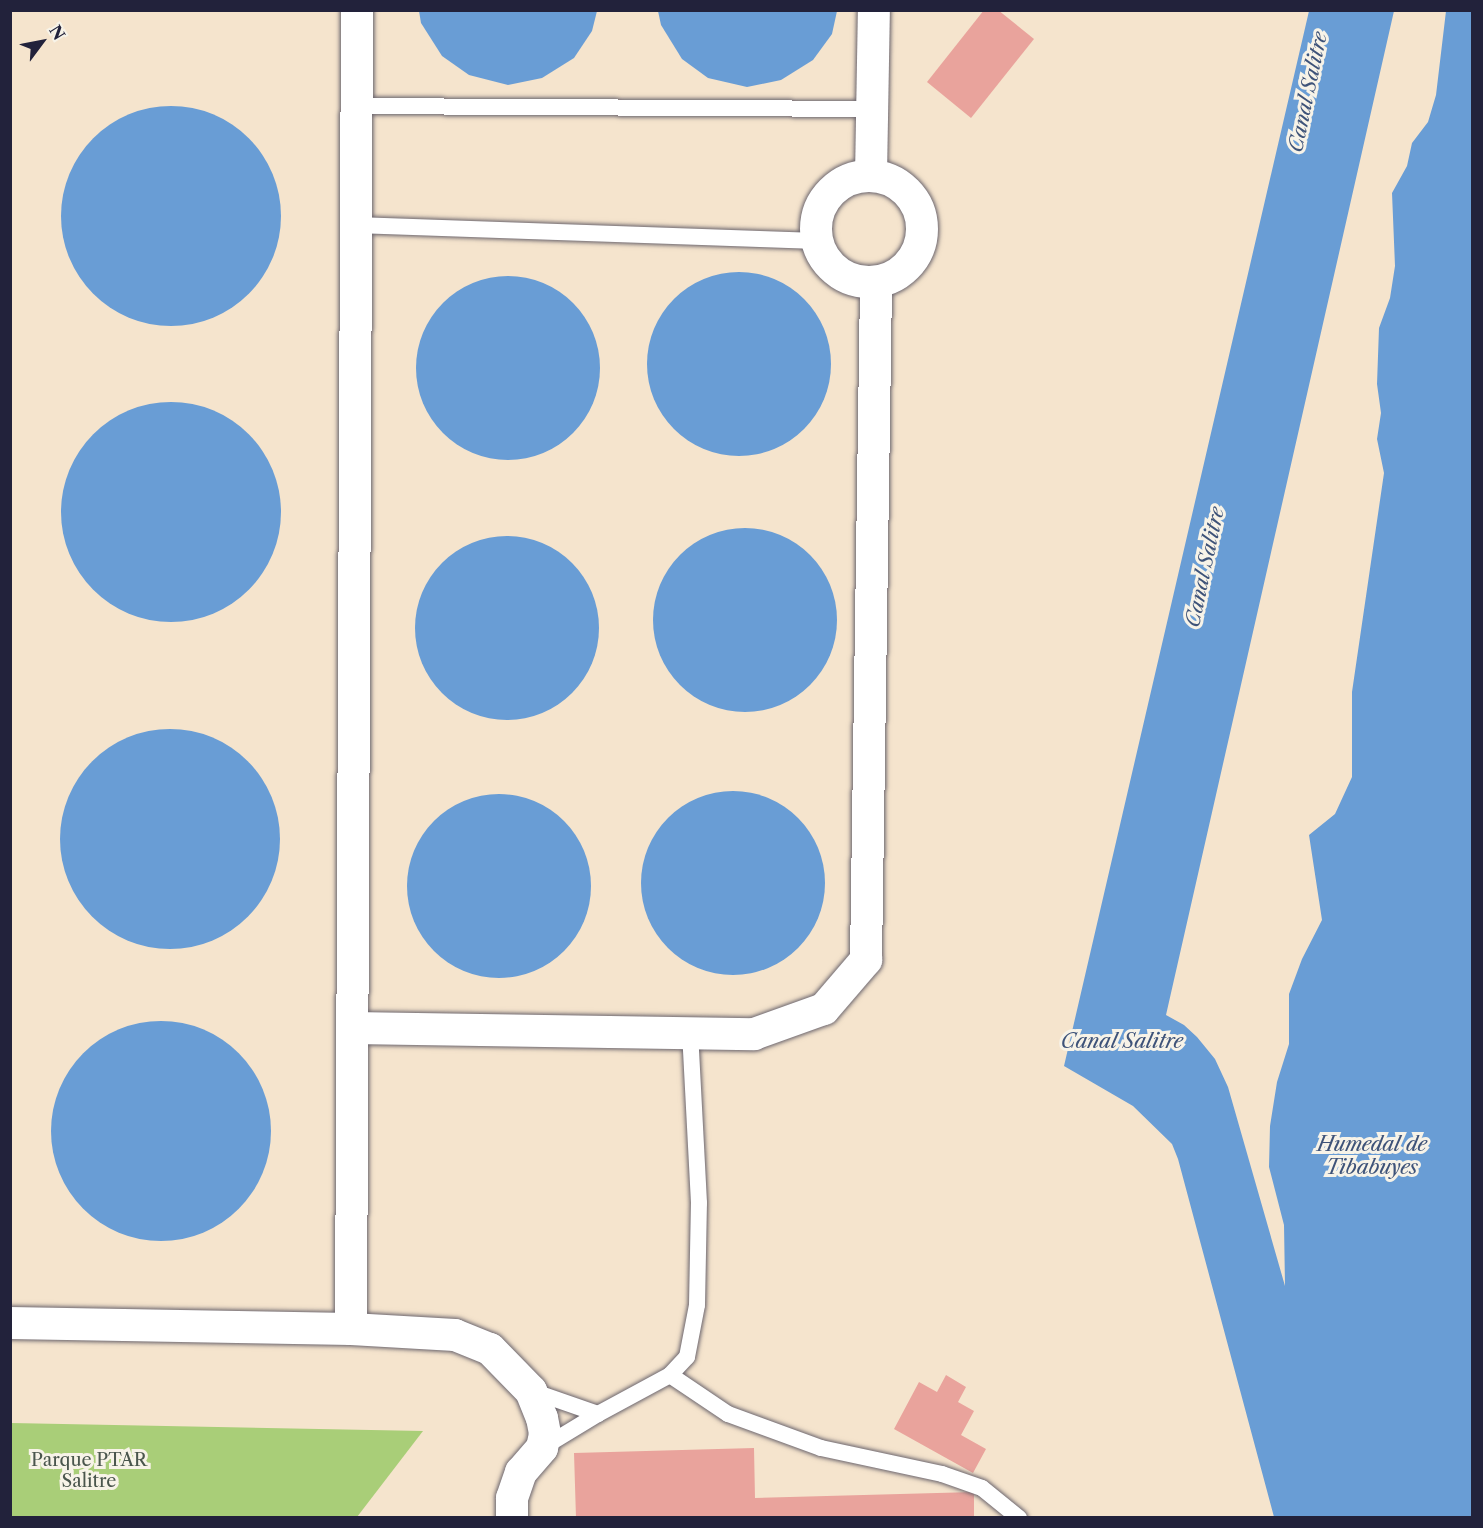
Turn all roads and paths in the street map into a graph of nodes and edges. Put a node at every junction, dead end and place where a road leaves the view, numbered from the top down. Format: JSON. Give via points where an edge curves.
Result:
{"nodes":[{"id":1,"x":357,"y":10,"type":"edge"},
{"id":2,"x":874,"y":10,"type":"edge"},
{"id":3,"x":357,"y":106,"type":"junction"},
{"id":4,"x":872,"y":109,"type":"junction"},
{"id":5,"x":871,"y":176,"type":"junction"},
{"id":6,"x":356,"y":225,"type":"junction"},
{"id":7,"x":817,"y":241,"type":"junction"},
{"id":8,"x":876,"y":282,"type":"junction"},
{"id":9,"x":352,"y":1028,"type":"junction"},
{"id":10,"x":690,"y":1033,"type":"junction"},
{"id":11,"x":10,"y":1323,"type":"edge"},
{"id":12,"x":351,"y":1329,"type":"junction"},
{"id":13,"x":670,"y":1375,"type":"junction"},
{"id":14,"x":531,"y":1391,"type":"junction"},
{"id":15,"x":598,"y":1414,"type":"junction"},
{"id":16,"x":542,"y":1448,"type":"junction"},
{"id":17,"x":512,"y":1518,"type":"edge"},
{"id":18,"x":1018,"y":1518,"type":"edge"}],
"edges":[{"from":1,"to":3,"type":"street"},
{"from":2,"to":4,"type":"street"},
{"from":3,"to":4,"type":"lane"},
{"from":3,"to":6,"type":"street"},
{"from":4,"to":5,"type":"street"},
{"from":5,"to":7,"type":"street","via":[[852,178],[835,188],[822,203],[816,222]]},
{"from":5,"to":8,"type":"street","via":[[890,181],[906,192],[917,208],[922,228],[919,247],[909,264],[895,276]]},
{"from":6,"to":7,"type":"lane"},
{"from":6,"to":9,"type":"street"},
{"from":7,"to":8,"type":"street","via":[[825,259],[838,273],[856,281]]},
{"from":8,"to":10,"type":"street","via":[[866,960],[824,1009],[754,1034]]},
{"from":9,"to":10,"type":"street"},
{"from":9,"to":12,"type":"street"},
{"from":10,"to":13,"type":"lane","via":[[699,1203],[697,1305],[687,1357]]},
{"from":11,"to":12,"type":"street"},
{"from":12,"to":14,"type":"street","via":[[454,1335],[490,1350]]},
{"from":13,"to":15,"type":"lane"},
{"from":13,"to":18,"type":"lane","via":[[728,1414],[821,1449],[942,1473],[982,1488]]},
{"from":14,"to":15,"type":"lane"},
{"from":14,"to":16,"type":"street","via":[[545,1434]]},
{"from":15,"to":16,"type":"lane"},
{"from":16,"to":17,"type":"street","via":[[521,1472],[512,1498]]}]}
